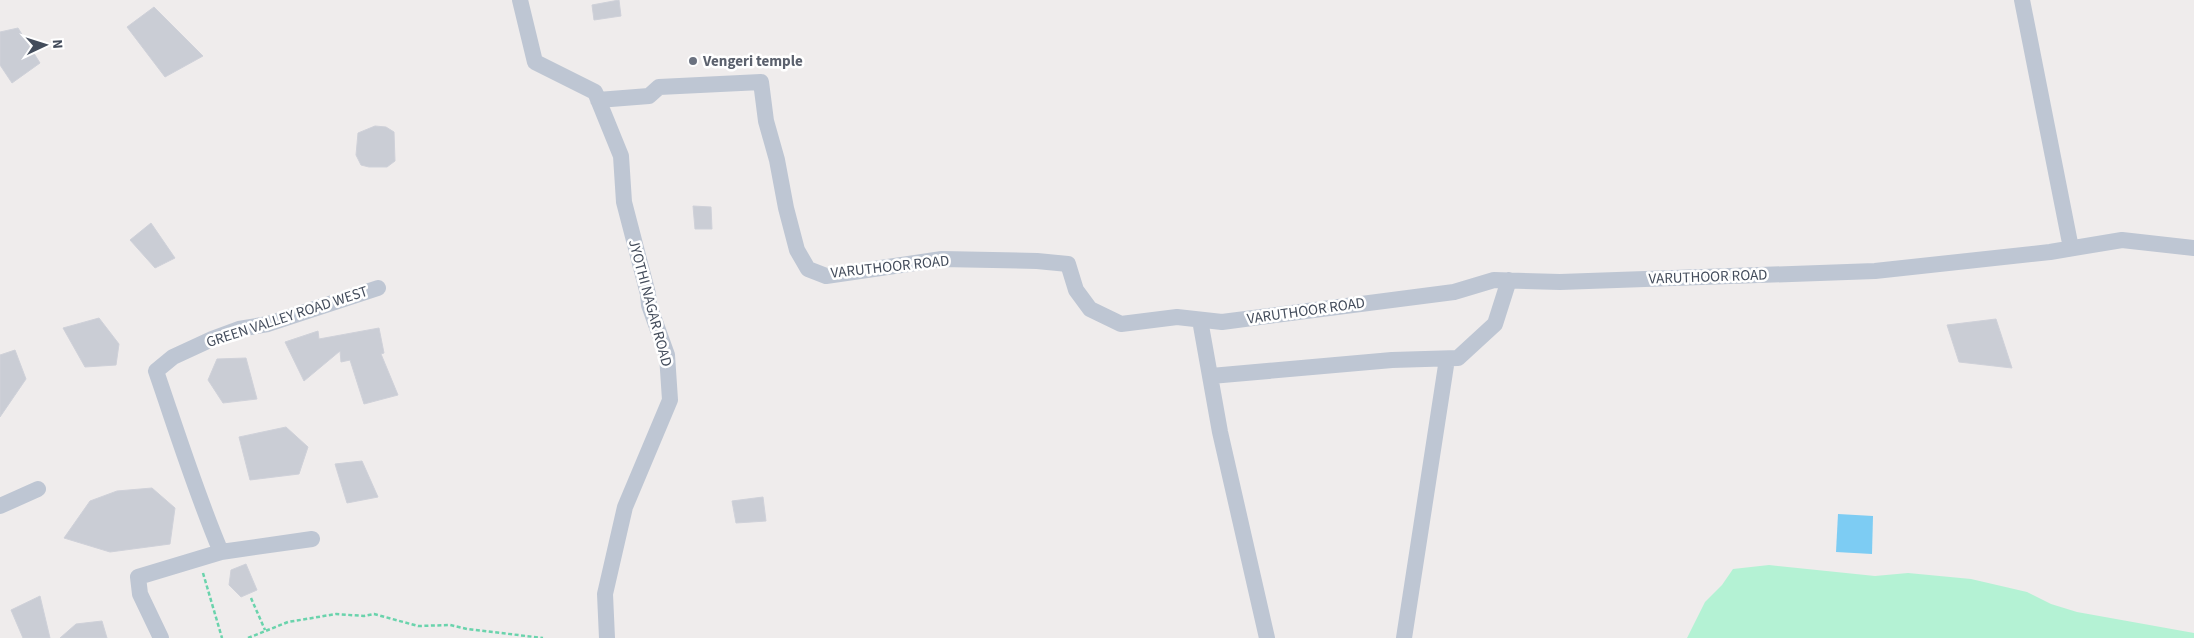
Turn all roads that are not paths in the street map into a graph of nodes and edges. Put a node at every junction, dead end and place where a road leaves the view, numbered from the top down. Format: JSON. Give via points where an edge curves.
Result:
{"nodes":[{"id":1,"x":520,"y":0,"type":"edge"},
{"id":2,"x":2022,"y":0,"type":"edge"},
{"id":3,"x":598,"y":100,"type":"junction"},
{"id":4,"x":2071,"y":248,"type":"junction"},
{"id":5,"x":2194,"y":248,"type":"edge"},
{"id":6,"x":1509,"y":280,"type":"junction"},
{"id":7,"x":378,"y":288,"type":"dead end"},
{"id":8,"x":1200,"y":320,"type":"junction"},
{"id":9,"x":1448,"y":359,"type":"junction"},
{"id":10,"x":1211,"y":376,"type":"junction"},
{"id":11,"x":38,"y":489,"type":"dead end"},
{"id":12,"x":0,"y":506,"type":"edge"},
{"id":13,"x":312,"y":539,"type":"dead end"},
{"id":14,"x":221,"y":552,"type":"junction"},
{"id":15,"x":161,"y":638,"type":"edge"},
{"id":16,"x":607,"y":638,"type":"edge"},
{"id":17,"x":1267,"y":638,"type":"edge"},
{"id":18,"x":1404,"y":638,"type":"edge"}],
"edges":[{"from":1,"to":3,"type":"street","name":"JYOTHI NAGAR ROAD","via":[[535,62],[594,92]]},
{"from":2,"to":4,"type":"street"},
{"from":3,"to":8,"type":"street","name":"VARUTHOOR ROAD","via":[[649,96],[659,87],[761,82],[766,121],[797,250],[808,269],[826,276],[942,260],[1068,264],[1076,290],[1090,309],[1120,324],[1177,317]]},
{"from":3,"to":16,"type":"street","name":"JYOTHI NAGAR ROAD","via":[[621,156],[624,202],[649,304],[667,355],[670,400],[625,508],[605,594]]},
{"from":4,"to":5,"type":"street","name":"VARUTHOOR ROAD","via":[[2122,240]]},
{"from":4,"to":6,"type":"street","name":"VARUTHOOR ROAD","via":[[1875,271],[1560,282]]},
{"from":6,"to":8,"type":"street","name":"VARUTHOOR ROAD","via":[[1494,280],[1454,292],[1222,322]]},
{"from":6,"to":9,"type":"street","via":[[1495,324],[1458,358]]},
{"from":7,"to":14,"type":"street","name":"GREEN VALLEY ROAD WEST","via":[[212,339],[173,357],[156,371],[187,465],[198,488],[203,511]]},
{"from":8,"to":10,"type":"street"},
{"from":9,"to":10,"type":"street","via":[[1392,360]]},
{"from":9,"to":18,"type":"street"},
{"from":10,"to":17,"type":"street","via":[[1222,442]]},
{"from":11,"to":12,"type":"street"},
{"from":13,"to":14,"type":"street"},
{"from":14,"to":15,"type":"street","via":[[138,577],[140,594]]}]}
